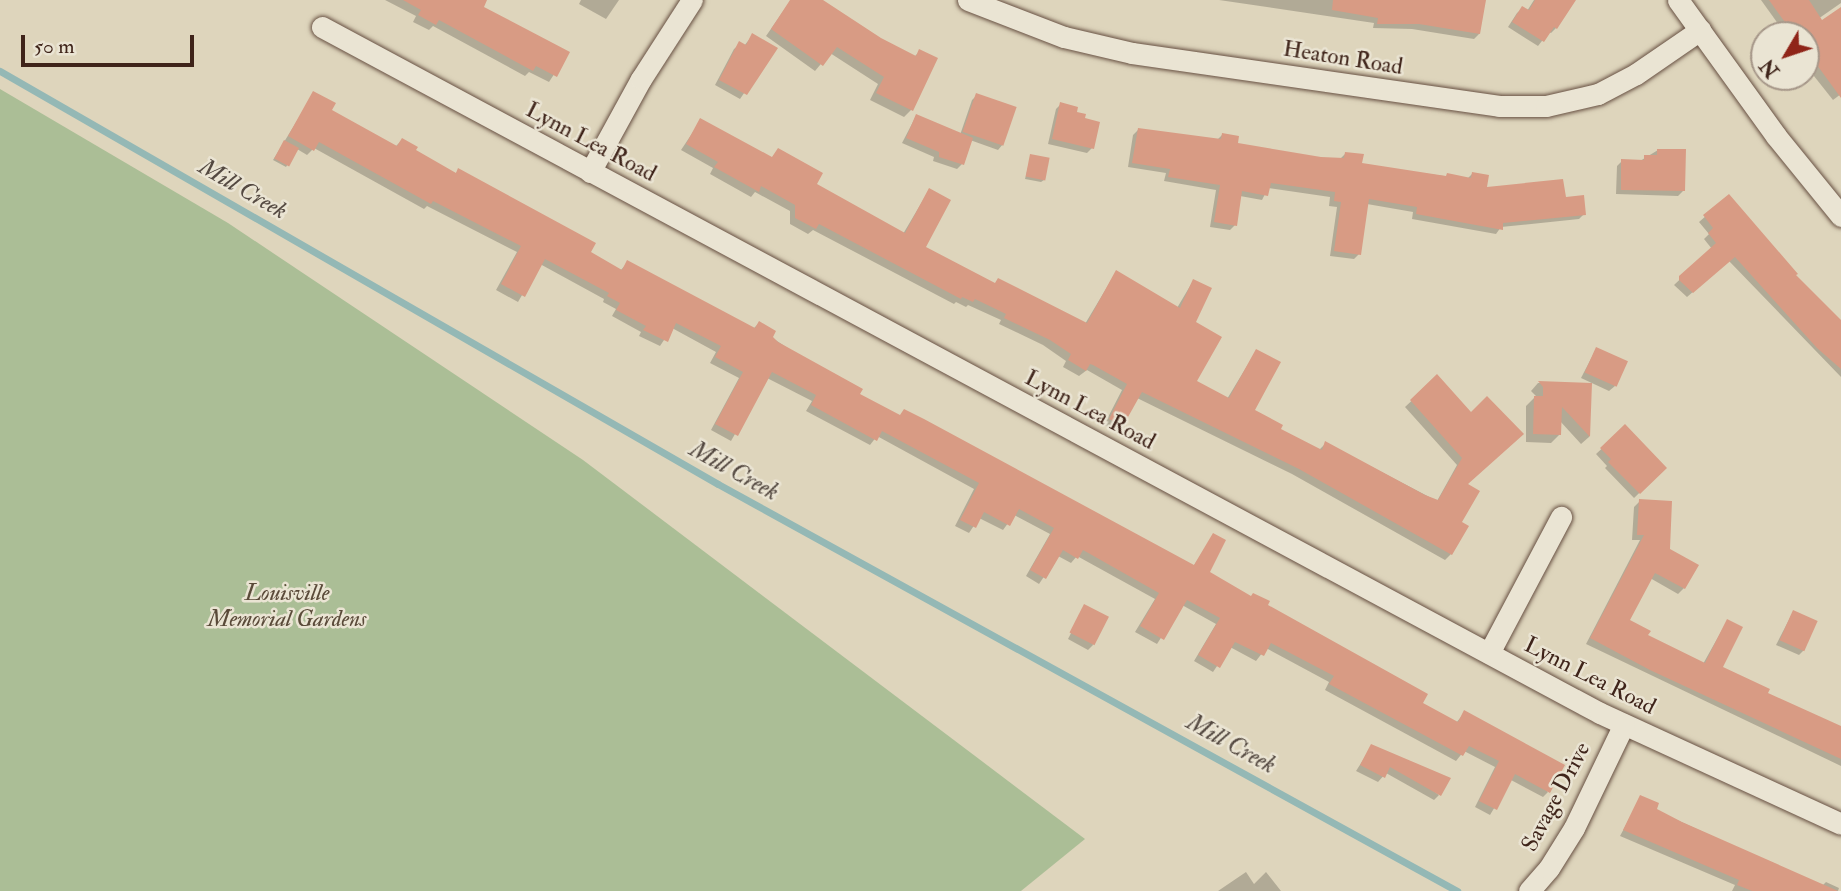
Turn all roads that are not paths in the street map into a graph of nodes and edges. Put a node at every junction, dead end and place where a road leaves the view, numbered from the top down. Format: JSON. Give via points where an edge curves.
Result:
{"nodes":[{"id":1,"x":692,"y":0,"type":"edge"},
{"id":2,"x":968,"y":0,"type":"edge"},
{"id":3,"x":1678,"y":0,"type":"edge"},
{"id":4,"x":322,"y":27,"type":"dead end"},
{"id":5,"x":1700,"y":30,"type":"junction"},
{"id":6,"x":590,"y":172,"type":"junction"},
{"id":7,"x":1841,"y":216,"type":"edge"},
{"id":8,"x":1561,"y":517,"type":"dead end"},
{"id":9,"x":1489,"y":653,"type":"junction"},
{"id":10,"x":1624,"y":724,"type":"junction"},
{"id":11,"x":1841,"y":824,"type":"edge"},
{"id":12,"x":1529,"y":891,"type":"edge"}],
"edges":[{"from":1,"to":6,"type":"street","via":[[641,79]]},
{"from":2,"to":5,"type":"street","name":"Heaton Road","via":[[1064,37],[1132,53],[1499,106],[1546,106],[1598,94]]},
{"from":3,"to":5,"type":"street"},
{"from":4,"to":6,"type":"street","name":"Lynn Lea Road"},
{"from":5,"to":7,"type":"street"},
{"from":6,"to":9,"type":"street","name":"Lynn Lea Road"},
{"from":8,"to":9,"type":"street"},
{"from":9,"to":10,"type":"street","name":"Lynn Lea Road"},
{"from":10,"to":11,"type":"street","name":"Lynn Lea Road"},
{"from":10,"to":12,"type":"street","name":"Savage Drive","via":[[1574,828]]}]}
